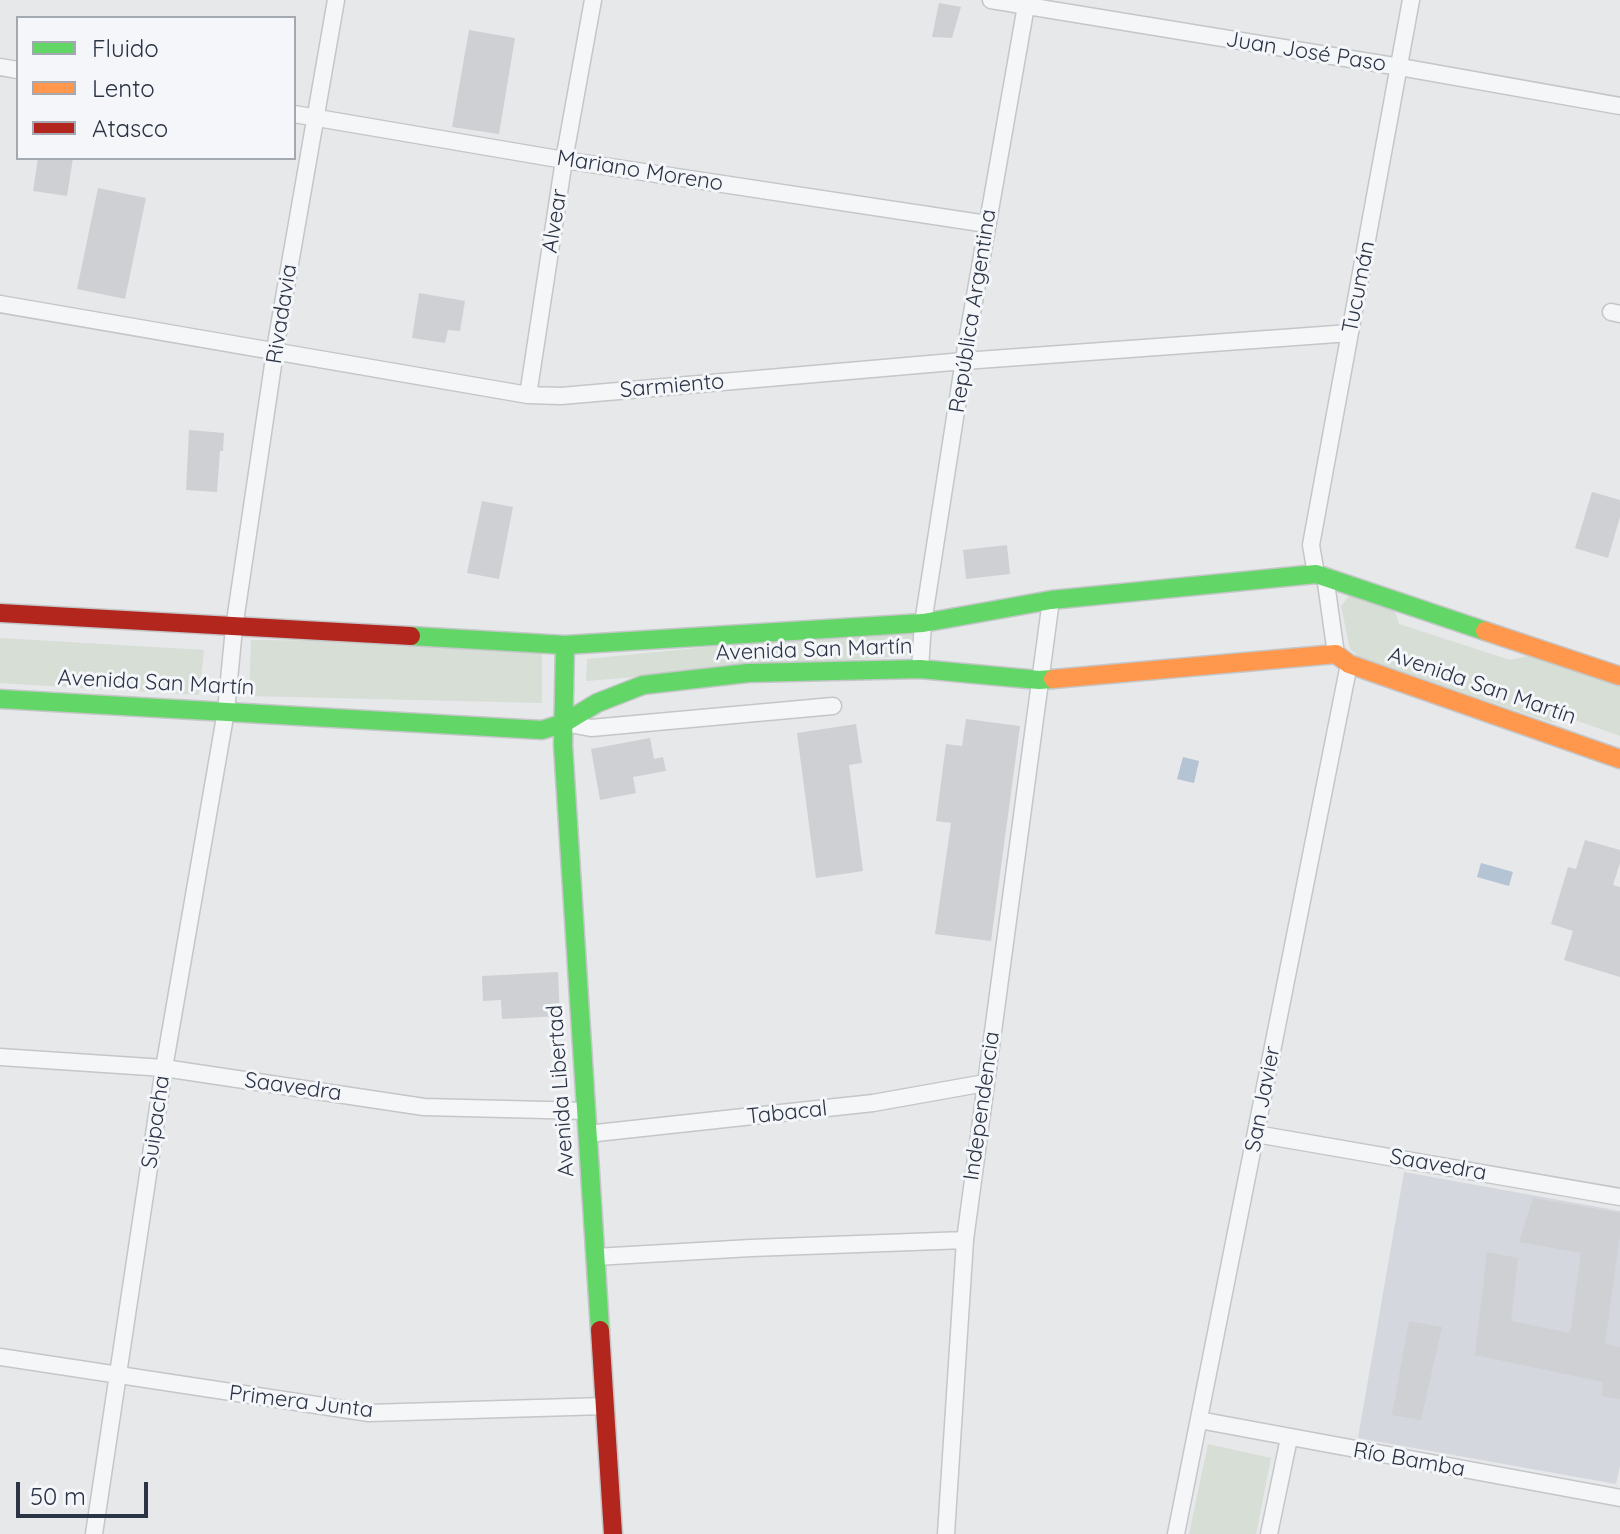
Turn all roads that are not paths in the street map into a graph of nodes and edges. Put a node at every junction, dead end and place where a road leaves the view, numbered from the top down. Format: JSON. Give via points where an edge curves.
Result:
{"nodes":[{"id":1,"x":336,"y":0,"type":"edge"},
{"id":2,"x":593,"y":0,"type":"edge"},
{"id":3,"x":991,"y":0,"type":"edge"},
{"id":4,"x":1411,"y":0,"type":"edge"},
{"id":5,"x":1026,"y":3,"type":"edge"},
{"id":6,"x":1400,"y":67,"type":"junction"},
{"id":7,"x":1620,"y":106,"type":"edge"},
{"id":8,"x":296,"y":114,"type":"edge"},
{"id":9,"x":315,"y":118,"type":"junction"},
{"id":10,"x":564,"y":160,"type":"junction"},
{"id":11,"x":987,"y":224,"type":"junction"},
{"id":12,"x":0,"y":304,"type":"edge"},
{"id":13,"x":1350,"y":333,"type":"junction"},
{"id":14,"x":275,"y":350,"type":"junction"},
{"id":15,"x":964,"y":361,"type":"junction"},
{"id":16,"x":528,"y":395,"type":"junction"},
{"id":17,"x":1321,"y":575,"type":"junction"},
{"id":18,"x":1051,"y":600,"type":"junction"},
{"id":19,"x":0,"y":613,"type":"edge"},
{"id":20,"x":923,"y":623,"type":"junction"},
{"id":21,"x":234,"y":628,"type":"junction"},
{"id":22,"x":565,"y":645,"type":"junction"},
{"id":23,"x":1343,"y":659,"type":"junction"},
{"id":24,"x":920,"y":669,"type":"junction"},
{"id":25,"x":1620,"y":676,"type":"edge"},
{"id":26,"x":1039,"y":680,"type":"junction"},
{"id":27,"x":0,"y":699,"type":"edge"},
{"id":28,"x":833,"y":706,"type":"dead end"},
{"id":29,"x":226,"y":711,"type":"junction"},
{"id":30,"x":564,"y":723,"type":"junction"},
{"id":31,"x":1620,"y":759,"type":"edge"},
{"id":32,"x":0,"y":1057,"type":"edge"},
{"id":33,"x":164,"y":1068,"type":"junction"},
{"id":34,"x":985,"y":1083,"type":"junction"},
{"id":35,"x":586,"y":1111,"type":"junction"},
{"id":36,"x":587,"y":1134,"type":"junction"},
{"id":37,"x":1256,"y":1134,"type":"junction"},
{"id":38,"x":1620,"y":1197,"type":"edge"},
{"id":39,"x":965,"y":1240,"type":"junction"},
{"id":40,"x":595,"y":1257,"type":"junction"},
{"id":41,"x":0,"y":1357,"type":"edge"},
{"id":42,"x":119,"y":1377,"type":"junction"},
{"id":43,"x":605,"y":1406,"type":"junction"},
{"id":44,"x":1199,"y":1420,"type":"junction"},
{"id":45,"x":1289,"y":1438,"type":"junction"},
{"id":46,"x":1620,"y":1498,"type":"edge"},
{"id":47,"x":94,"y":1534,"type":"edge"},
{"id":48,"x":613,"y":1534,"type":"edge"},
{"id":49,"x":946,"y":1534,"type":"edge"},
{"id":50,"x":1176,"y":1534,"type":"edge"},
{"id":51,"x":1269,"y":1534,"type":"edge"}],
"edges":[{"from":1,"to":9,"type":"street","name":"Rivadavia"},
{"from":2,"to":10,"type":"street","name":"Alvear"},
{"from":3,"to":5,"type":"street","name":"Juan José Paso"},
{"from":4,"to":6,"type":"street","name":"Tucumán"},
{"from":5,"to":6,"type":"street","name":"Juan José Paso"},
{"from":5,"to":11,"type":"street","name":"República Argentina"},
{"from":6,"to":7,"type":"street","name":"Juan José Paso"},
{"from":6,"to":13,"type":"street","name":"Tucumán"},
{"from":8,"to":9,"type":"street","name":"Mariano Moreno"},
{"from":9,"to":10,"type":"street","name":"Mariano Moreno"},
{"from":9,"to":14,"type":"street","name":"Rivadavia"},
{"from":10,"to":11,"type":"street","name":"Mariano Moreno"},
{"from":10,"to":16,"type":"street","name":"Alvear"},
{"from":11,"to":15,"type":"street","name":"República Argentina"},
{"from":12,"to":14,"type":"street","name":"Sarmiento"},
{"from":13,"to":15,"type":"street","name":"Sarmiento"},
{"from":13,"to":17,"type":"street","name":"Tucumán","via":[[1311,545]]},
{"from":14,"to":16,"type":"street","name":"Sarmiento"},
{"from":14,"to":21,"type":"street","name":"Rivadavia"},
{"from":15,"to":16,"type":"street","name":"Sarmiento"},
{"from":15,"to":20,"type":"street","name":"República Argentina"},
{"from":17,"to":18,"type":"main road","name":"Avenida San Martín"},
{"from":17,"to":23,"type":"street","name":"Tucumán"},
{"from":17,"to":25,"type":"main road","name":"Avenida San Martín"},
{"from":18,"to":20,"type":"main road","name":"Avenida San Martín"},
{"from":18,"to":26,"type":"street","name":"Independencia"},
{"from":19,"to":21,"type":"main road","name":"Avenida San Martín"},
{"from":20,"to":22,"type":"main road","name":"Avenida San Martín"},
{"from":20,"to":24,"type":"street","name":"República Argentina"},
{"from":21,"to":22,"type":"main road","name":"Avenida San Martín"},
{"from":21,"to":29,"type":"street","name":"Rivadavia"},
{"from":22,"to":30,"type":"main road","name":"Avenida Libertad"},
{"from":23,"to":26,"type":"main road","name":"Avenida San Martín"},
{"from":23,"to":31,"type":"main road","name":"Avenida San Martín"},
{"from":23,"to":37,"type":"street","name":"San Javier"},
{"from":24,"to":26,"type":"main road","name":"Avenida San Martín"},
{"from":24,"to":30,"type":"main road","name":"Avenida San Martín","via":[[748,673],[643,685]]},
{"from":26,"to":34,"type":"street","name":"Independencia"},
{"from":27,"to":29,"type":"main road","name":"Avenida San Martín"},
{"from":28,"to":30,"type":"street","via":[[591,728]]},
{"from":29,"to":30,"type":"main road","name":"Avenida San Martín","via":[[542,730]]},
{"from":29,"to":33,"type":"street","name":"Suipacha"},
{"from":30,"to":35,"type":"main road","name":"Avenida Libertad"},
{"from":32,"to":33,"type":"street","name":"Saavedra"},
{"from":33,"to":35,"type":"street","name":"Saavedra","via":[[424,1107]]},
{"from":33,"to":42,"type":"street","name":"Suipacha"},
{"from":34,"to":36,"type":"street","name":"Tabacal","via":[[873,1103]]},
{"from":34,"to":39,"type":"street","name":"Independencia"},
{"from":35,"to":36,"type":"main road","name":"Avenida Libertad"},
{"from":36,"to":40,"type":"main road","name":"Avenida Libertad"},
{"from":37,"to":38,"type":"street","name":"Saavedra"},
{"from":37,"to":44,"type":"street","name":"San Javier"},
{"from":39,"to":40,"type":"street"},
{"from":39,"to":49,"type":"street","name":"Independencia"},
{"from":40,"to":43,"type":"main road","name":"Avenida Libertad"},
{"from":41,"to":42,"type":"street","name":"Primera Junta"},
{"from":42,"to":43,"type":"street","name":"Primera Junta","via":[[369,1413]]},
{"from":42,"to":47,"type":"street","name":"Suipacha"},
{"from":43,"to":48,"type":"main road","name":"Avenida Libertad"},
{"from":44,"to":45,"type":"street","name":"Río Bamba"},
{"from":44,"to":50,"type":"street","name":"San Javier"},
{"from":45,"to":46,"type":"street","name":"Río Bamba"},
{"from":45,"to":51,"type":"street"}]}
